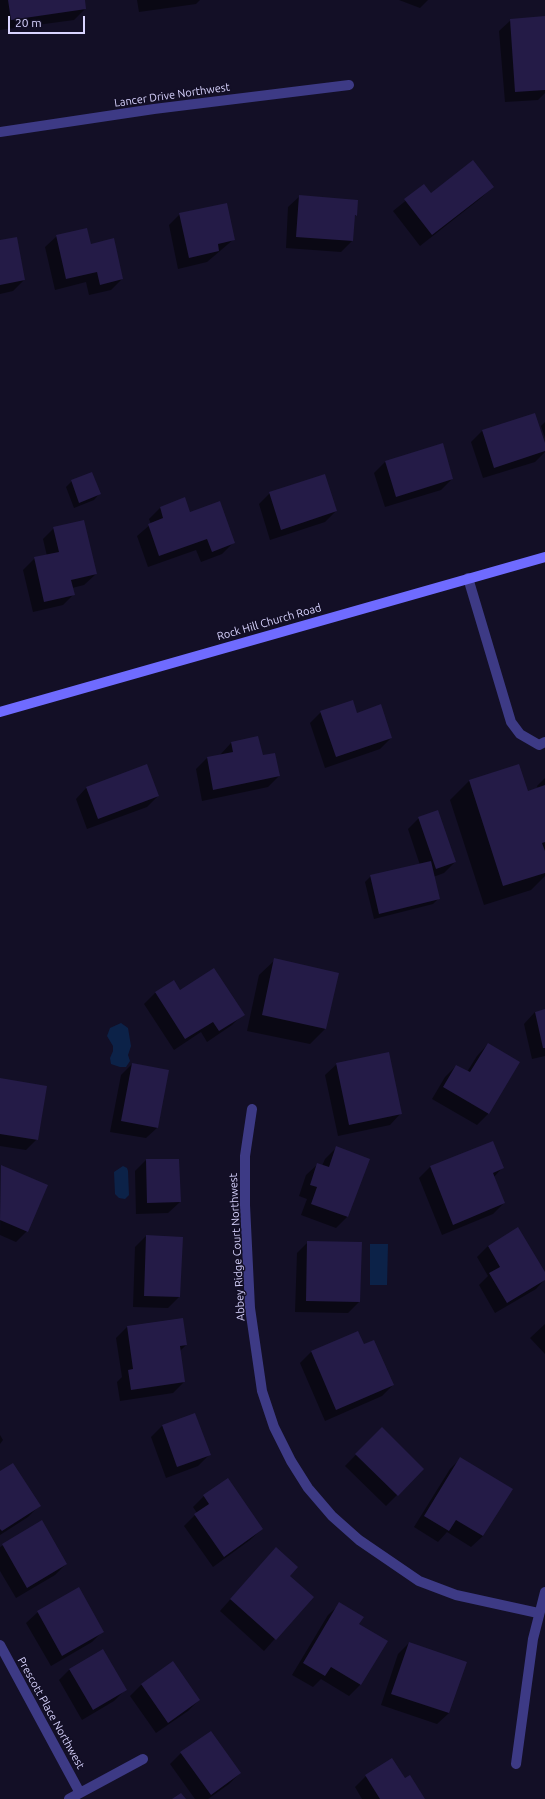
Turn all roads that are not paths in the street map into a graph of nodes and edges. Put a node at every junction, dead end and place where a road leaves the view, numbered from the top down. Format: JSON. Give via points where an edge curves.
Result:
{"nodes":[{"id":1,"x":348,"y":85,"type":"dead end"},
{"id":2,"x":0,"y":132,"type":"edge"},
{"id":3,"x":545,"y":556,"type":"edge"},
{"id":4,"x":468,"y":578,"type":"junction"},
{"id":5,"x":0,"y":712,"type":"edge"},
{"id":6,"x":545,"y":742,"type":"edge"},
{"id":7,"x":252,"y":1109,"type":"dead end"},
{"id":8,"x":545,"y":1592,"type":"edge"},
{"id":9,"x":538,"y":1613,"type":"junction"},
{"id":10,"x":0,"y":1645,"type":"edge"},
{"id":11,"x":143,"y":1759,"type":"dead end"},
{"id":12,"x":516,"y":1764,"type":"dead end"},
{"id":13,"x":80,"y":1793,"type":"junction"},
{"id":14,"x":69,"y":1799,"type":"edge"}],
"edges":[{"from":1,"to":2,"type":"street","name":"Lancer Drive Northwest","via":[[154,109]]},
{"from":3,"to":4,"type":"street","name":"Rock Hill Church Road"},
{"from":4,"to":5,"type":"street","name":"Rock Hill Church Road"},
{"from":4,"to":6,"type":"street","via":[[510,722],[520,734],[539,745]]},
{"from":7,"to":9,"type":"street","name":"Abbey Ridge Court Northwest","via":[[245,1156],[250,1308],[262,1391],[274,1427],[291,1461],[308,1488],[332,1516],[359,1540],[419,1581],[456,1595]]},
{"from":8,"to":9,"type":"street"},
{"from":9,"to":12,"type":"street"},
{"from":10,"to":13,"type":"street","name":"Prescott Place Northwest"},
{"from":11,"to":13,"type":"street"},
{"from":13,"to":14,"type":"street"}]}
